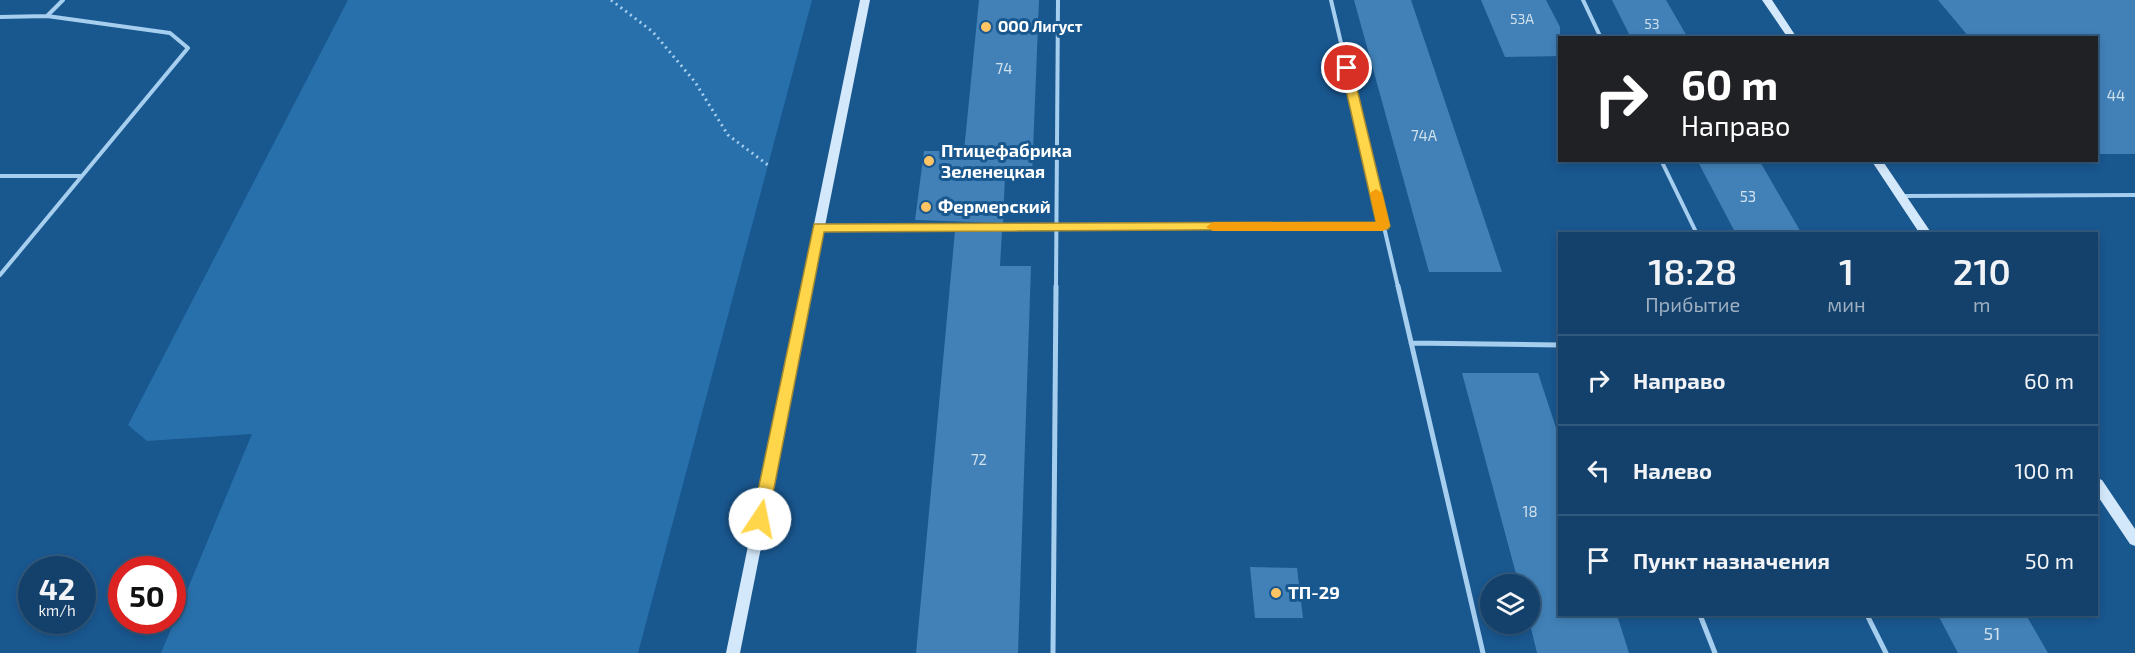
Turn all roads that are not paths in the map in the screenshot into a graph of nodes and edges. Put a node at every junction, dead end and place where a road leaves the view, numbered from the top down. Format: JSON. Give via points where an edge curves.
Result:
{"nodes":[{"id":1,"x":63,"y":0,"type":"edge"},
{"id":2,"x":865,"y":0,"type":"edge"},
{"id":3,"x":1058,"y":0,"type":"edge"},
{"id":4,"x":1331,"y":0,"type":"edge"},
{"id":5,"x":1582,"y":0,"type":"edge"},
{"id":6,"x":1767,"y":0,"type":"edge"},
{"id":7,"x":47,"y":16,"type":"junction"},
{"id":8,"x":0,"y":17,"type":"edge"},
{"id":9,"x":1600,"y":36,"type":"edge"},
{"id":10,"x":1791,"y":36,"type":"edge"},
{"id":11,"x":1662,"y":162,"type":"edge"},
{"id":12,"x":1877,"y":162,"type":"edge"},
{"id":13,"x":0,"y":176,"type":"edge"},
{"id":14,"x":82,"y":176,"type":"junction"},
{"id":15,"x":2135,"y":195,"type":"edge"},
{"id":16,"x":1900,"y":196,"type":"junction"},
{"id":17,"x":1383,"y":226,"type":"junction"},
{"id":18,"x":819,"y":227,"type":"junction"},
{"id":19,"x":1056,"y":227,"type":"junction"},
{"id":20,"x":1696,"y":232,"type":"edge"},
{"id":21,"x":1925,"y":232,"type":"edge"},
{"id":22,"x":0,"y":275,"type":"edge"},
{"id":23,"x":1411,"y":343,"type":"junction"},
{"id":24,"x":1558,"y":345,"type":"edge"},
{"id":25,"x":2098,"y":485,"type":"edge"},
{"id":26,"x":2135,"y":540,"type":"edge"},
{"id":27,"x":1700,"y":616,"type":"edge"},
{"id":28,"x":1868,"y":616,"type":"edge"},
{"id":29,"x":733,"y":653,"type":"edge"},
{"id":30,"x":1053,"y":653,"type":"edge"},
{"id":31,"x":1483,"y":653,"type":"edge"},
{"id":32,"x":1715,"y":653,"type":"edge"},
{"id":33,"x":1886,"y":653,"type":"edge"}],
"edges":[{"from":1,"to":7,"type":"lane"},
{"from":2,"to":18,"type":"main road"},
{"from":3,"to":19,"type":"lane"},
{"from":4,"to":17,"type":"lane"},
{"from":5,"to":9,"type":"lane"},
{"from":6,"to":10,"type":"main road"},
{"from":7,"to":8,"type":"lane"},
{"from":7,"to":14,"type":"lane","via":[[170,33],[188,48]]},
{"from":11,"to":20,"type":"lane"},
{"from":12,"to":16,"type":"main road"},
{"from":13,"to":14,"type":"lane"},
{"from":14,"to":22,"type":"lane"},
{"from":15,"to":16,"type":"lane"},
{"from":16,"to":21,"type":"main road"},
{"from":17,"to":19,"type":"lane"},
{"from":17,"to":23,"type":"lane"},
{"from":18,"to":19,"type":"lane"},
{"from":18,"to":29,"type":"main road"},
{"from":19,"to":30,"type":"lane"},
{"from":23,"to":24,"type":"lane"},
{"from":23,"to":31,"type":"lane"},
{"from":25,"to":26,"type":"main road"},
{"from":27,"to":32,"type":"lane"},
{"from":28,"to":33,"type":"lane"}]}
